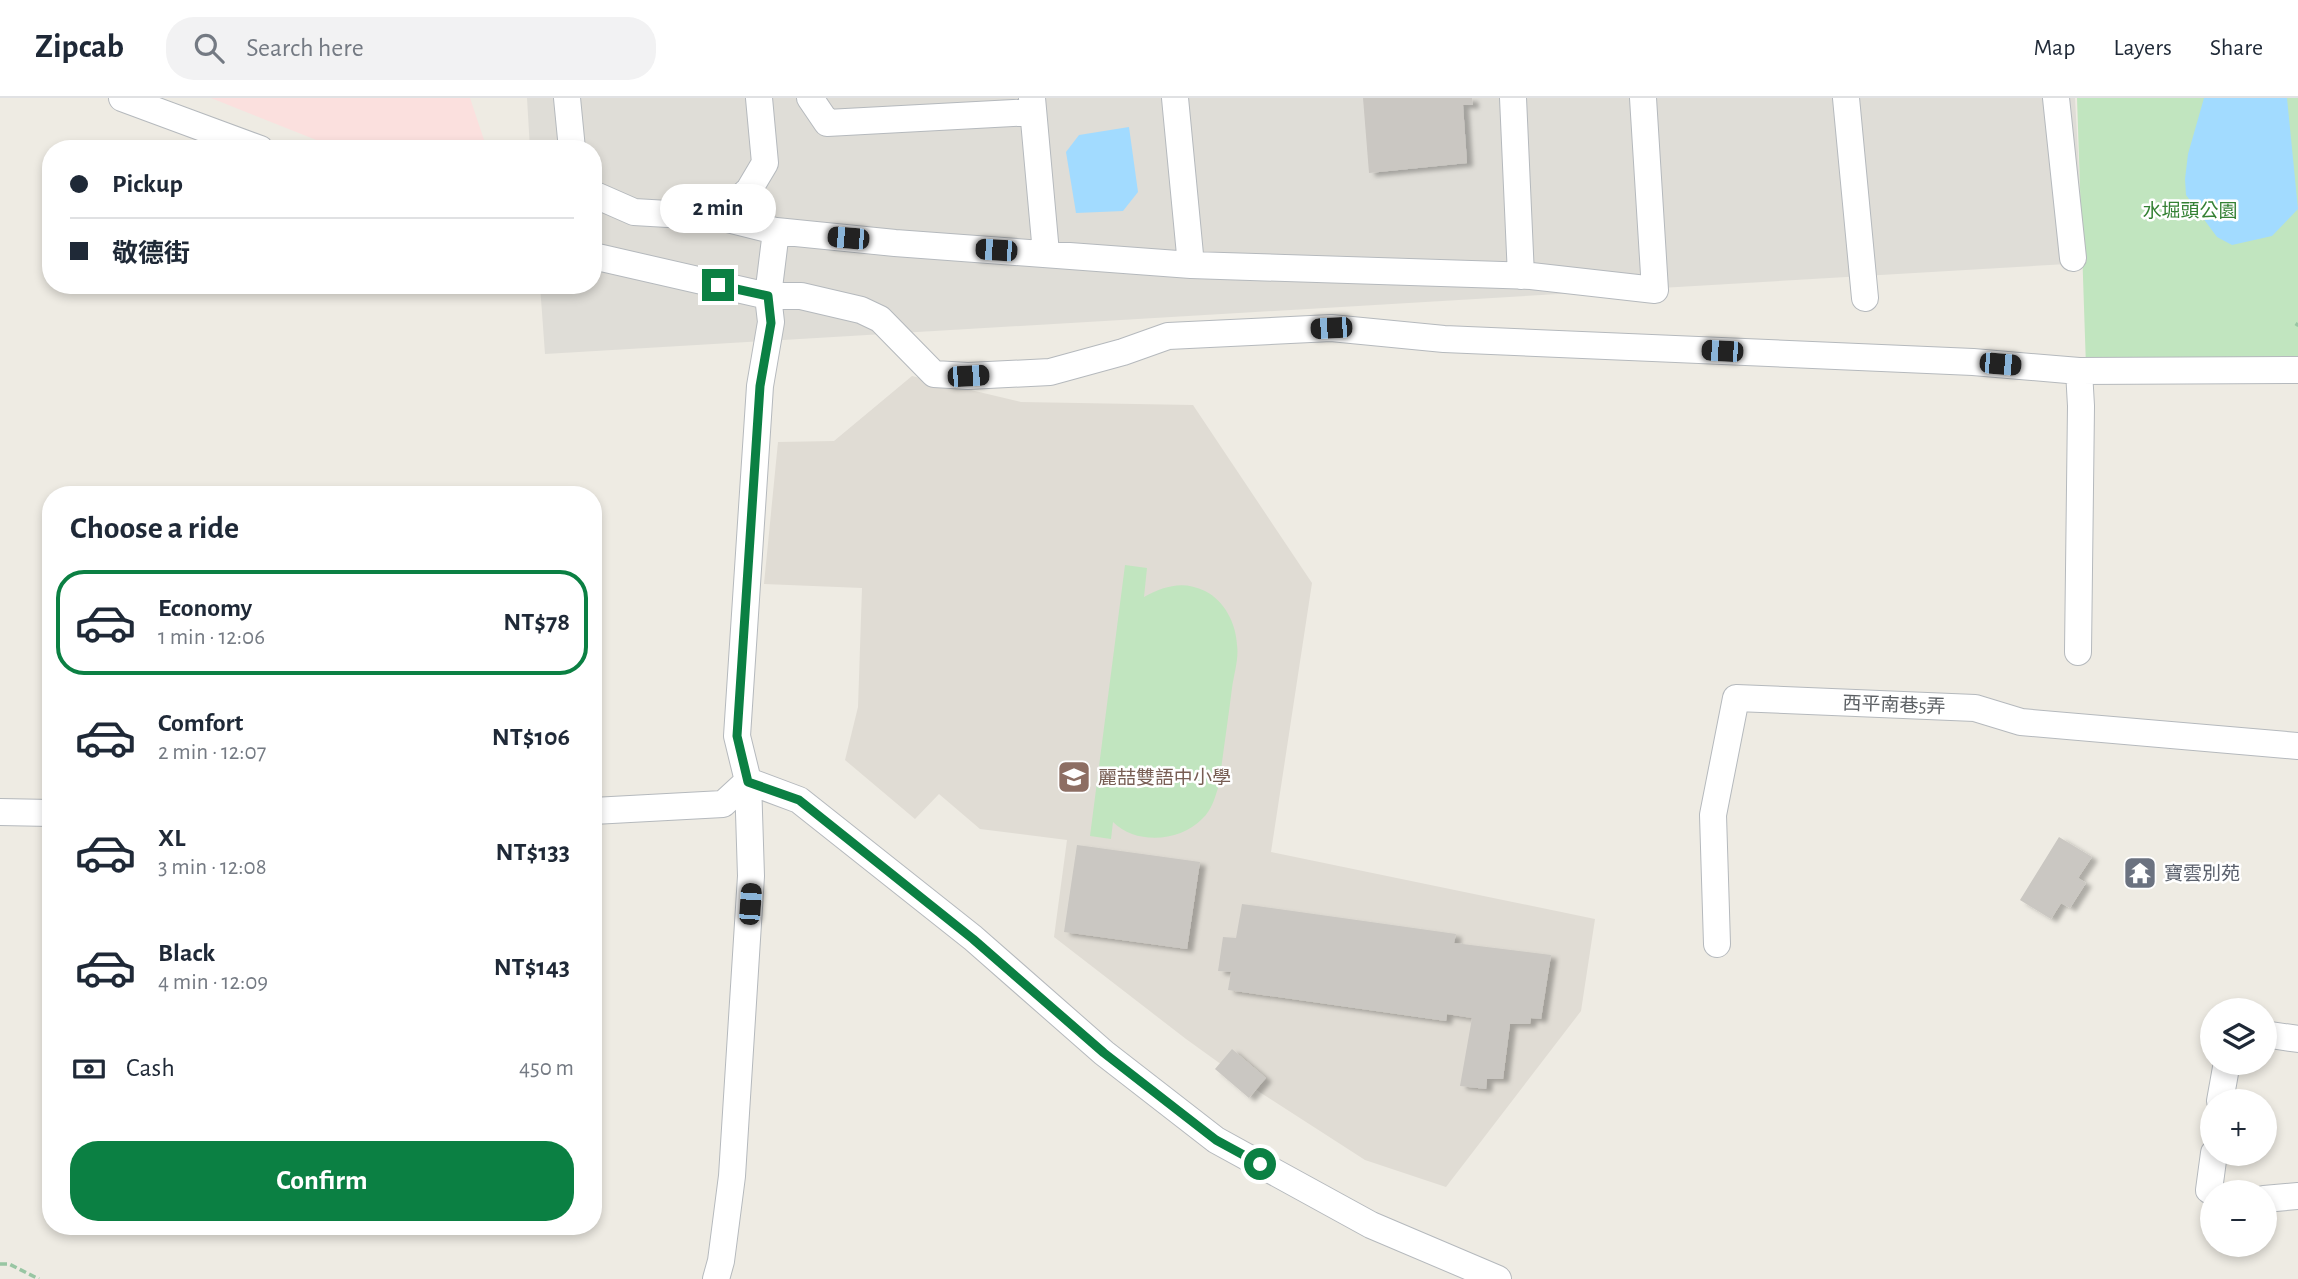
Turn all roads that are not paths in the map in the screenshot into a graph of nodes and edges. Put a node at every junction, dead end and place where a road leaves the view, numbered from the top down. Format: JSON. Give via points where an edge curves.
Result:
{"nodes":[{"id":1,"x":122,"y":98,"type":"edge"},
{"id":2,"x":567,"y":98,"type":"edge"},
{"id":3,"x":758,"y":98,"type":"edge"},
{"id":4,"x":810,"y":98,"type":"edge"},
{"id":5,"x":1175,"y":98,"type":"edge"},
{"id":6,"x":1513,"y":98,"type":"edge"},
{"id":7,"x":1643,"y":98,"type":"edge"},
{"id":8,"x":1846,"y":98,"type":"edge"},
{"id":9,"x":2056,"y":98,"type":"edge"},
{"id":10,"x":1033,"y":105,"type":"edge"},
{"id":11,"x":172,"y":107,"type":"edge"},
{"id":12,"x":241,"y":140,"type":"edge"},
{"id":13,"x":571,"y":140,"type":"edge"},
{"id":14,"x":602,"y":198,"type":"edge"},
{"id":15,"x":719,"y":217,"type":"junction"},
{"id":16,"x":776,"y":231,"type":"junction"},
{"id":17,"x":1046,"y":253,"type":"junction"},
{"id":18,"x":602,"y":258,"type":"edge"},
{"id":19,"x":2073,"y":258,"type":"dead end"},
{"id":20,"x":1191,"y":265,"type":"junction"},
{"id":21,"x":1521,"y":276,"type":"junction"},
{"id":22,"x":768,"y":296,"type":"junction"},
{"id":23,"x":1865,"y":298,"type":"dead end"},
{"id":24,"x":2079,"y":370,"type":"junction"},
{"id":25,"x":2298,"y":370,"type":"edge"},
{"id":26,"x":2078,"y":652,"type":"dead end"},
{"id":27,"x":2298,"y":746,"type":"edge"},
{"id":28,"x":748,"y":782,"type":"junction"},
{"id":29,"x":602,"y":811,"type":"edge"},
{"id":30,"x":0,"y":812,"type":"edge"},
{"id":31,"x":42,"y":813,"type":"edge"},
{"id":32,"x":1717,"y":944,"type":"dead end"},
{"id":33,"x":2277,"y":1036,"type":"edge"},
{"id":34,"x":2298,"y":1039,"type":"edge"},
{"id":35,"x":2298,"y":1196,"type":"edge"},
{"id":36,"x":2277,"y":1198,"type":"edge"},
{"id":37,"x":716,"y":1279,"type":"edge"},
{"id":38,"x":1498,"y":1279,"type":"edge"}],
"edges":[{"from":1,"to":11,"type":"street"},
{"from":2,"to":13,"type":"street"},
{"from":3,"to":15,"type":"street","via":[[765,163],[749,190]]},
{"from":4,"to":10,"type":"street","via":[[827,123]]},
{"from":5,"to":20,"type":"street"},
{"from":6,"to":21,"type":"street"},
{"from":7,"to":21,"type":"street","via":[[1655,290]]},
{"from":8,"to":23,"type":"street"},
{"from":9,"to":19,"type":"street"},
{"from":10,"to":17,"type":"street"},
{"from":11,"to":12,"type":"street"},
{"from":14,"to":15,"type":"street","via":[[634,212]]},
{"from":15,"to":16,"type":"street"},
{"from":16,"to":17,"type":"street"},
{"from":16,"to":22,"type":"street"},
{"from":17,"to":20,"type":"street"},
{"from":18,"to":22,"type":"street"},
{"from":20,"to":21,"type":"street"},
{"from":22,"to":24,"type":"street","via":[[801,296],[861,310],[880,318],[934,374],[968,376],[1050,372],[1168,337],[1331,328],[1444,339]]},
{"from":22,"to":28,"type":"street","via":[[771,323],[760,386],[737,736]]},
{"from":24,"to":25,"type":"street"},
{"from":24,"to":26,"type":"street"},
{"from":27,"to":32,"type":"street","name":"西平南巷5弄","via":[[2021,722],[1976,708],[1736,698],[1713,815]]},
{"from":28,"to":29,"type":"street","via":[[723,804]]},
{"from":28,"to":37,"type":"street","via":[[751,876],[732,1176]]},
{"from":28,"to":38,"type":"street","via":[[799,800],[1216,1140],[1370,1225]]},
{"from":30,"to":31,"type":"street"},
{"from":33,"to":34,"type":"street"},
{"from":35,"to":36,"type":"street"}]}
